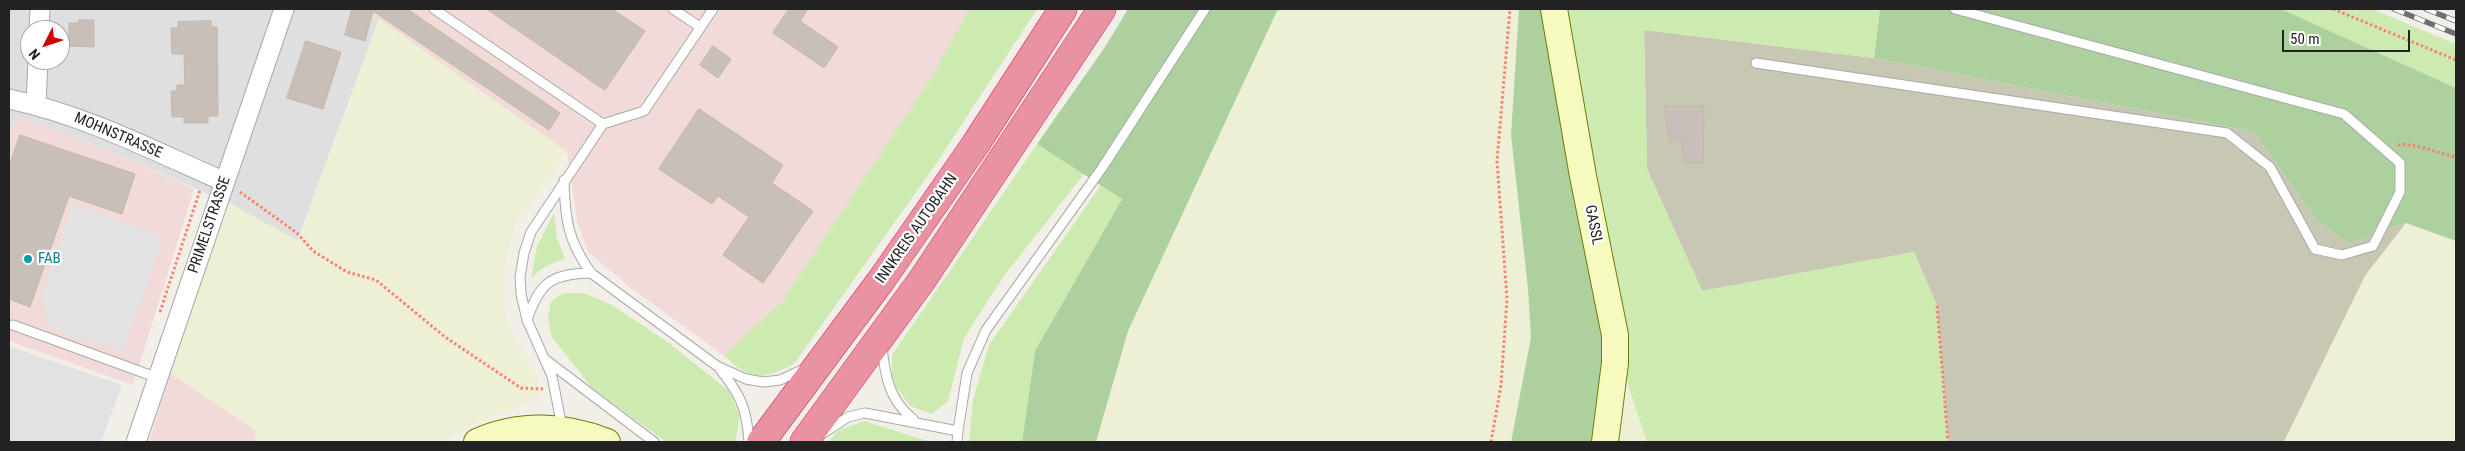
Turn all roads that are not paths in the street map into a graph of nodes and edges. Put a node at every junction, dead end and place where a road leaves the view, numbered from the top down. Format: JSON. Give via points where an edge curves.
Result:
{"nodes":[{"id":1,"x":284,"y":9,"type":"edge"},
{"id":2,"x":434,"y":9,"type":"edge"},
{"id":3,"x":673,"y":9,"type":"edge"},
{"id":4,"x":713,"y":9,"type":"edge"},
{"id":5,"x":1063,"y":9,"type":"edge"},
{"id":6,"x":1102,"y":9,"type":"edge"},
{"id":7,"x":1205,"y":9,"type":"edge"},
{"id":8,"x":1554,"y":9,"type":"edge"},
{"id":9,"x":1955,"y":9,"type":"edge"},
{"id":10,"x":700,"y":27,"type":"junction"},
{"id":11,"x":1756,"y":63,"type":"dead end"},
{"id":12,"x":38,"y":70,"type":"edge"},
{"id":13,"x":9,"y":99,"type":"edge"},
{"id":14,"x":36,"y":105,"type":"junction"},
{"id":15,"x":603,"y":124,"type":"junction"},
{"id":16,"x":564,"y":180,"type":"junction"},
{"id":17,"x":225,"y":182,"type":"junction"},
{"id":18,"x":591,"y":273,"type":"junction"},
{"id":19,"x":527,"y":320,"type":"junction"},
{"id":20,"x":13,"y":325,"type":"dead end"},
{"id":21,"x":881,"y":337,"type":"junction"},
{"id":22,"x":546,"y":360,"type":"junction"},
{"id":23,"x":822,"y":361,"type":"junction"},
{"id":24,"x":718,"y":366,"type":"junction"},
{"id":25,"x":158,"y":378,"type":"junction"},
{"id":26,"x":915,"y":421,"type":"junction"},
{"id":27,"x":958,"y":431,"type":"junction"},
{"id":28,"x":563,"y":436,"type":"edge"},
{"id":29,"x":136,"y":442,"type":"edge"},
{"id":30,"x":476,"y":442,"type":"edge"},
{"id":31,"x":607,"y":442,"type":"edge"},
{"id":32,"x":654,"y":442,"type":"edge"},
{"id":33,"x":749,"y":442,"type":"edge"},
{"id":34,"x":760,"y":442,"type":"edge"},
{"id":35,"x":804,"y":442,"type":"edge"},
{"id":36,"x":810,"y":442,"type":"edge"},
{"id":37,"x":957,"y":442,"type":"edge"},
{"id":38,"x":1605,"y":442,"type":"edge"}],
"edges":[{"from":1,"to":17,"type":"street","name":"PRIMELSTRASSE"},
{"from":2,"to":15,"type":"lane"},
{"from":3,"to":10,"type":"lane"},
{"from":4,"to":10,"type":"lane"},
{"from":5,"to":23,"type":"highway","name":"INNKREIS AUTOBAHN","via":[[970,153]]},
{"from":6,"to":21,"type":"highway","name":"INNKREIS AUTOBAHN"},
{"from":7,"to":27,"type":"lane","via":[[1102,168],[986,330],[967,373]]},
{"from":8,"to":38,"type":"street","name":"GASSL","via":[[1615,335],[1615,363]]},
{"from":9,"to":11,"type":"lane","via":[[2344,114],[2400,163],[2400,192],[2372,246],[2342,255],[2315,249],[2270,167],[2227,133]]},
{"from":10,"to":15,"type":"lane","via":[[644,111]]},
{"from":12,"to":14,"type":"street"},
{"from":13,"to":14,"type":"street","name":"MOHNSTRASSE"},
{"from":14,"to":17,"type":"street","name":"MOHNSTRASSE","via":[[87,121]]},
{"from":15,"to":16,"type":"lane"},
{"from":16,"to":18,"type":"lane","via":[[566,224],[578,256]]},
{"from":16,"to":19,"type":"lane","via":[[531,232],[524,253],[520,276]]},
{"from":17,"to":25,"type":"street","name":"PRIMELSTRASSE"},
{"from":18,"to":19,"type":"lane","via":[[551,280],[534,299]]},
{"from":18,"to":24,"type":"lane"},
{"from":19,"to":22,"type":"lane"},
{"from":20,"to":25,"type":"lane"},
{"from":21,"to":26,"type":"lane","via":[[885,377],[893,399]]},
{"from":21,"to":35,"type":"highway","name":"INNKREIS AUTOBAHN"},
{"from":22,"to":28,"type":"lane","via":[[556,388]]},
{"from":22,"to":32,"type":"lane"},
{"from":23,"to":24,"type":"lane","via":[[780,380],[763,382],[746,379]]},
{"from":23,"to":34,"type":"highway","name":"INNKREIS AUTOBAHN"},
{"from":24,"to":33,"type":"lane","via":[[737,390],[745,407]]},
{"from":25,"to":29,"type":"street","name":"PRIMELSTRASSE"},
{"from":26,"to":27,"type":"lane"},
{"from":26,"to":36,"type":"lane","via":[[856,414]]},
{"from":27,"to":37,"type":"lane"},
{"from":28,"to":30,"type":"street","via":[[523,429]]},
{"from":28,"to":31,"type":"street"}]}
